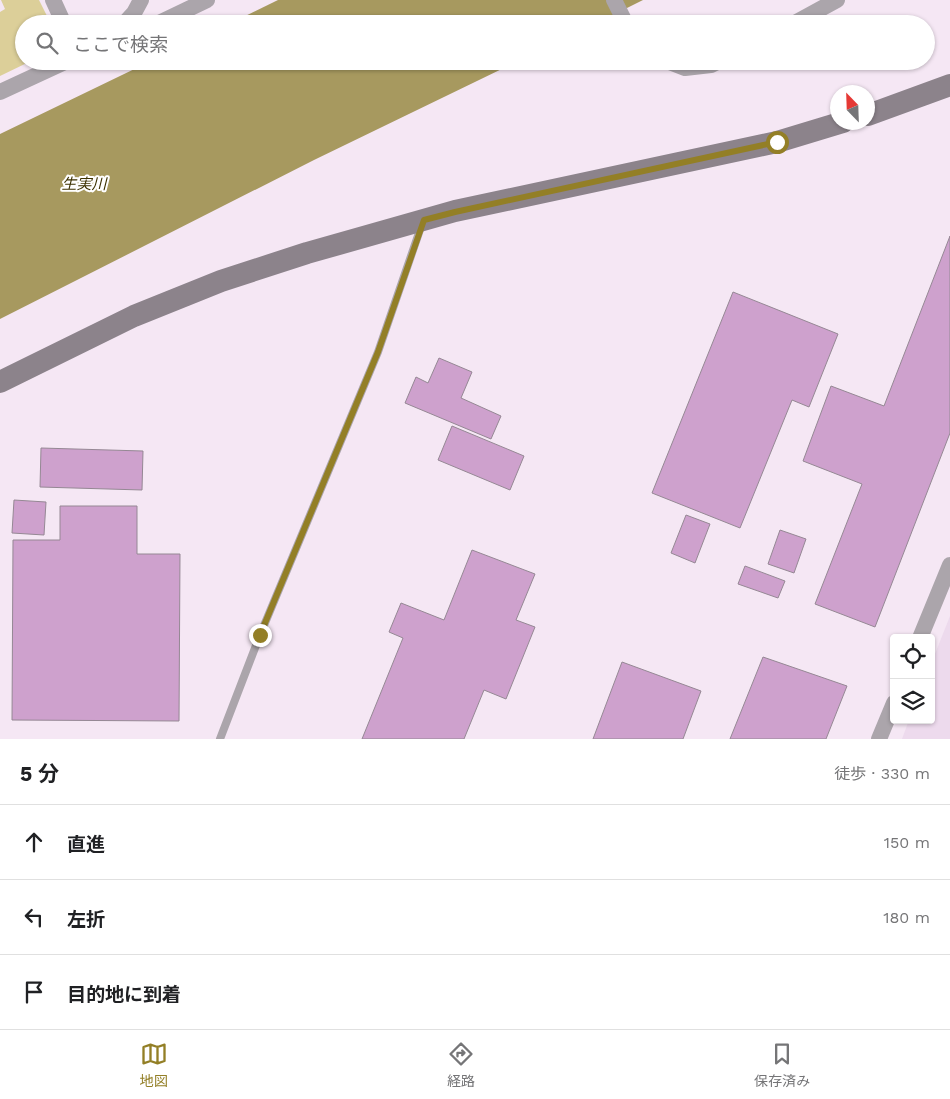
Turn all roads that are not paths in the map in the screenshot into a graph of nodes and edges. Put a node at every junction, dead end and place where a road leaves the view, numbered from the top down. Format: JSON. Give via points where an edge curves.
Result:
{"nodes":[{"id":1,"x":53,"y":0,"type":"edge"},
{"id":2,"x":141,"y":0,"type":"edge"},
{"id":3,"x":207,"y":0,"type":"edge"},
{"id":4,"x":614,"y":0,"type":"edge"},
{"id":5,"x":837,"y":0,"type":"edge"},
{"id":6,"x":60,"y":15,"type":"edge"},
{"id":7,"x":132,"y":15,"type":"edge"},
{"id":8,"x":175,"y":15,"type":"edge"},
{"id":9,"x":622,"y":15,"type":"edge"},
{"id":10,"x":810,"y":15,"type":"edge"},
{"id":11,"x":47,"y":70,"type":"edge"},
{"id":12,"x":950,"y":85,"type":"edge"},
{"id":13,"x":0,"y":92,"type":"edge"},
{"id":14,"x":875,"y":112,"type":"edge"},
{"id":15,"x":830,"y":126,"type":"edge"},
{"id":16,"x":424,"y":220,"type":"junction"},
{"id":17,"x":0,"y":382,"type":"edge"},
{"id":18,"x":950,"y":565,"type":"edge"},
{"id":19,"x":922,"y":634,"type":"edge"},
{"id":20,"x":890,"y":713,"type":"edge"},
{"id":21,"x":220,"y":739,"type":"edge"},
{"id":22,"x":879,"y":739,"type":"edge"}],
"edges":[{"from":1,"to":6,"type":"street"},
{"from":2,"to":7,"type":"street"},
{"from":3,"to":8,"type":"street"},
{"from":4,"to":9,"type":"street"},
{"from":5,"to":10,"type":"street"},
{"from":11,"to":13,"type":"street"},
{"from":12,"to":14,"type":"street"},
{"from":15,"to":16,"type":"street","via":[[777,142]]},
{"from":16,"to":17,"type":"street","via":[[221,281],[134,316]]},
{"from":16,"to":21,"type":"lane","via":[[378,352]]},
{"from":18,"to":19,"type":"street"},
{"from":20,"to":22,"type":"street"}]}
